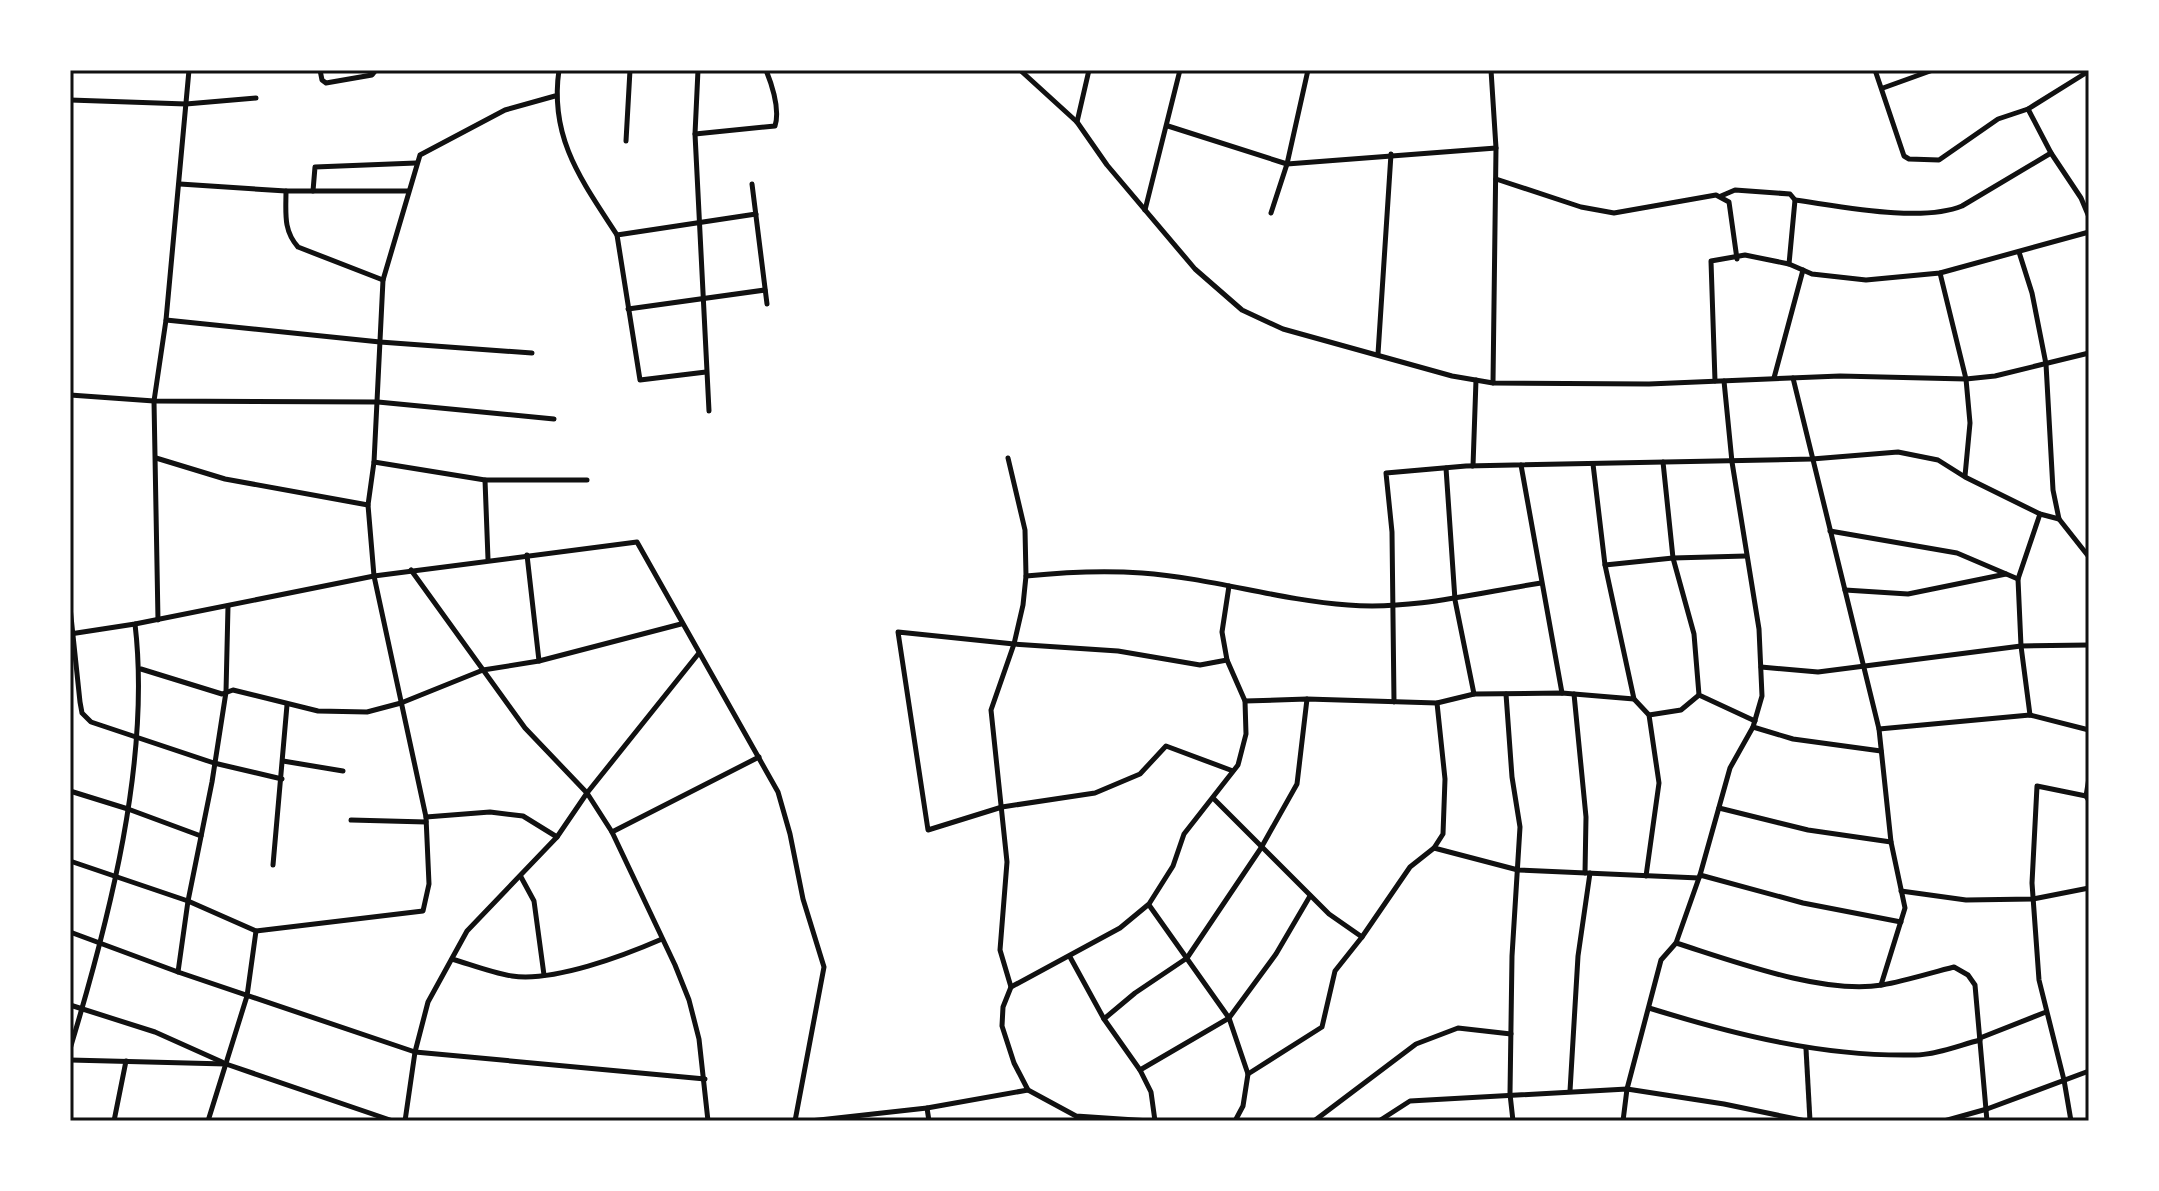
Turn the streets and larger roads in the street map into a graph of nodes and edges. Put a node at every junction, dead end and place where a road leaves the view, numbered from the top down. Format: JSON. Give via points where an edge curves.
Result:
{"nodes":[{"id":1,"x":189,"y":70,"type":"edge"},
{"id":2,"x":320,"y":70,"type":"edge"},
{"id":3,"x":376,"y":70,"type":"edge"},
{"id":4,"x":559,"y":70,"type":"edge"},
{"id":5,"x":630,"y":70,"type":"edge"},
{"id":6,"x":698,"y":70,"type":"edge"},
{"id":7,"x":766,"y":70,"type":"edge"},
{"id":8,"x":1020,"y":70,"type":"edge"},
{"id":9,"x":1089,"y":70,"type":"edge"},
{"id":10,"x":1180,"y":70,"type":"edge"},
{"id":11,"x":1308,"y":70,"type":"edge"},
{"id":12,"x":1491,"y":70,"type":"edge"},
{"id":13,"x":1875,"y":70,"type":"edge"},
{"id":14,"x":1933,"y":70,"type":"edge"},
{"id":15,"x":2089,"y":71,"type":"edge"},
{"id":16,"x":1883,"y":88,"type":"junction"},
{"id":17,"x":555,"y":96,"type":"junction"},
{"id":18,"x":256,"y":98,"type":"dead end"},
{"id":19,"x":70,"y":100,"type":"edge"},
{"id":20,"x":186,"y":104,"type":"junction"},
{"id":21,"x":2028,"y":109,"type":"junction"},
{"id":22,"x":1077,"y":122,"type":"junction"},
{"id":23,"x":1168,"y":126,"type":"junction"},
{"id":24,"x":695,"y":134,"type":"junction"},
{"id":25,"x":626,"y":141,"type":"dead end"},
{"id":26,"x":1496,"y":148,"type":"junction"},
{"id":27,"x":2051,"y":153,"type":"junction"},
{"id":28,"x":1391,"y":154,"type":"junction"},
{"id":29,"x":416,"y":163,"type":"junction"},
{"id":30,"x":1287,"y":164,"type":"junction"},
{"id":31,"x":1495,"y":179,"type":"junction"},
{"id":32,"x":180,"y":184,"type":"junction"},
{"id":33,"x":752,"y":184,"type":"dead end"},
{"id":34,"x":286,"y":191,"type":"junction"},
{"id":35,"x":313,"y":191,"type":"junction"},
{"id":36,"x":408,"y":191,"type":"junction"},
{"id":37,"x":1721,"y":196,"type":"junction"},
{"id":38,"x":1795,"y":200,"type":"junction"},
{"id":39,"x":1145,"y":211,"type":"junction"},
{"id":40,"x":1271,"y":213,"type":"dead end"},
{"id":41,"x":756,"y":214,"type":"junction"},
{"id":42,"x":2089,"y":217,"type":"edge"},
{"id":43,"x":700,"y":224,"type":"junction"},
{"id":44,"x":2089,"y":232,"type":"edge"},
{"id":45,"x":617,"y":235,"type":"junction"},
{"id":46,"x":2019,"y":252,"type":"junction"},
{"id":47,"x":1737,"y":259,"type":"junction"},
{"id":48,"x":1789,"y":264,"type":"junction"},
{"id":49,"x":1803,"y":270,"type":"junction"},
{"id":50,"x":1940,"y":273,"type":"junction"},
{"id":51,"x":383,"y":280,"type":"junction"},
{"id":52,"x":765,"y":290,"type":"junction"},
{"id":53,"x":702,"y":299,"type":"junction"},
{"id":54,"x":767,"y":304,"type":"dead end"},
{"id":55,"x":628,"y":309,"type":"junction"},
{"id":56,"x":166,"y":320,"type":"junction"},
{"id":57,"x":380,"y":342,"type":"junction"},
{"id":58,"x":532,"y":353,"type":"dead end"},
{"id":59,"x":2089,"y":353,"type":"edge"},
{"id":60,"x":1378,"y":354,"type":"junction"},
{"id":61,"x":2046,"y":364,"type":"junction"},
{"id":62,"x":706,"y":372,"type":"junction"},
{"id":63,"x":1774,"y":378,"type":"junction"},
{"id":64,"x":1792,"y":378,"type":"junction"},
{"id":65,"x":1966,"y":379,"type":"junction"},
{"id":66,"x":1476,"y":380,"type":"junction"},
{"id":67,"x":1715,"y":381,"type":"junction"},
{"id":68,"x":1724,"y":381,"type":"junction"},
{"id":69,"x":1493,"y":383,"type":"junction"},
{"id":70,"x":70,"y":395,"type":"edge"},
{"id":71,"x":154,"y":401,"type":"junction"},
{"id":72,"x":378,"y":402,"type":"junction"},
{"id":73,"x":709,"y":411,"type":"dead end"},
{"id":74,"x":554,"y":419,"type":"dead end"},
{"id":75,"x":156,"y":458,"type":"junction"},
{"id":76,"x":1008,"y":458,"type":"dead end"},
{"id":77,"x":1812,"y":459,"type":"junction"},
{"id":78,"x":374,"y":462,"type":"junction"},
{"id":79,"x":1663,"y":462,"type":"junction"},
{"id":80,"x":1732,"y":462,"type":"junction"},
{"id":81,"x":1593,"y":464,"type":"junction"},
{"id":82,"x":1521,"y":465,"type":"junction"},
{"id":83,"x":1473,"y":466,"type":"junction"},
{"id":84,"x":1446,"y":468,"type":"junction"},
{"id":85,"x":1965,"y":477,"type":"junction"},
{"id":86,"x":485,"y":480,"type":"junction"},
{"id":87,"x":587,"y":480,"type":"dead end"},
{"id":88,"x":368,"y":505,"type":"junction"},
{"id":89,"x":2040,"y":514,"type":"junction"},
{"id":90,"x":2059,"y":519,"type":"junction"},
{"id":91,"x":1830,"y":531,"type":"junction"},
{"id":92,"x":527,"y":555,"type":"junction"},
{"id":93,"x":1746,"y":556,"type":"junction"},
{"id":94,"x":2089,"y":557,"type":"edge"},
{"id":95,"x":1673,"y":558,"type":"junction"},
{"id":96,"x":488,"y":559,"type":"junction"},
{"id":97,"x":1605,"y":565,"type":"junction"},
{"id":98,"x":411,"y":570,"type":"junction"},
{"id":99,"x":2010,"y":574,"type":"junction"},
{"id":100,"x":374,"y":576,"type":"junction"},
{"id":101,"x":1026,"y":576,"type":"junction"},
{"id":102,"x":2018,"y":579,"type":"junction"},
{"id":103,"x":1541,"y":583,"type":"junction"},
{"id":104,"x":1229,"y":586,"type":"junction"},
{"id":105,"x":1845,"y":590,"type":"junction"},
{"id":106,"x":1455,"y":600,"type":"junction"},
{"id":107,"x":228,"y":606,"type":"junction"},
{"id":108,"x":1391,"y":606,"type":"junction"},
{"id":109,"x":70,"y":607,"type":"edge"},
{"id":110,"x":158,"y":620,"type":"junction"},
{"id":111,"x":135,"y":624,"type":"junction"},
{"id":112,"x":681,"y":624,"type":"junction"},
{"id":113,"x":72,"y":633,"type":"edge"},
{"id":114,"x":1014,"y":644,"type":"junction"},
{"id":115,"x":2089,"y":645,"type":"edge"},
{"id":116,"x":2021,"y":646,"type":"junction"},
{"id":117,"x":699,"y":653,"type":"junction"},
{"id":118,"x":1227,"y":660,"type":"junction"},
{"id":119,"x":539,"y":661,"type":"junction"},
{"id":120,"x":1864,"y":666,"type":"junction"},
{"id":121,"x":1761,"y":667,"type":"junction"},
{"id":122,"x":141,"y":669,"type":"junction"},
{"id":123,"x":483,"y":670,"type":"junction"},
{"id":124,"x":226,"y":692,"type":"junction"},
{"id":125,"x":1562,"y":693,"type":"junction"},
{"id":126,"x":1474,"y":694,"type":"junction"},
{"id":127,"x":1506,"y":694,"type":"junction"},
{"id":128,"x":1574,"y":694,"type":"junction"},
{"id":129,"x":1699,"y":695,"type":"junction"},
{"id":130,"x":1307,"y":699,"type":"junction"},
{"id":131,"x":1634,"y":699,"type":"junction"},
{"id":132,"x":1245,"y":701,"type":"junction"},
{"id":133,"x":1394,"y":702,"type":"junction"},
{"id":134,"x":401,"y":703,"type":"junction"},
{"id":135,"x":1437,"y":703,"type":"junction"},
{"id":136,"x":287,"y":705,"type":"junction"},
{"id":137,"x":1649,"y":715,"type":"junction"},
{"id":138,"x":2030,"y":715,"type":"junction"},
{"id":139,"x":1754,"y":724,"type":"junction"},
{"id":140,"x":1879,"y":729,"type":"junction"},
{"id":141,"x":2089,"y":730,"type":"edge"},
{"id":142,"x":135,"y":737,"type":"junction"},
{"id":143,"x":1881,"y":751,"type":"junction"},
{"id":144,"x":759,"y":757,"type":"junction"},
{"id":145,"x":283,"y":761,"type":"junction"},
{"id":146,"x":214,"y":763,"type":"junction"},
{"id":147,"x":343,"y":771,"type":"dead end"},
{"id":148,"x":1233,"y":771,"type":"junction"},
{"id":149,"x":2089,"y":778,"type":"edge"},
{"id":150,"x":282,"y":779,"type":"junction"},
{"id":151,"x":70,"y":791,"type":"edge"},
{"id":152,"x":587,"y":793,"type":"junction"},
{"id":153,"x":1213,"y":798,"type":"junction"},
{"id":154,"x":2088,"y":798,"type":"edge"},
{"id":155,"x":1002,"y":807,"type":"junction"},
{"id":156,"x":1719,"y":808,"type":"junction"},
{"id":157,"x":128,"y":809,"type":"junction"},
{"id":158,"x":351,"y":820,"type":"dead end"},
{"id":159,"x":426,"y":820,"type":"junction"},
{"id":160,"x":612,"y":832,"type":"junction"},
{"id":161,"x":201,"y":836,"type":"junction"},
{"id":162,"x":557,"y":837,"type":"junction"},
{"id":163,"x":1891,"y":842,"type":"junction"},
{"id":164,"x":1261,"y":848,"type":"junction"},
{"id":165,"x":1434,"y":848,"type":"junction"},
{"id":166,"x":70,"y":861,"type":"edge"},
{"id":167,"x":273,"y":865,"type":"dead end"},
{"id":168,"x":1518,"y":870,"type":"junction"},
{"id":169,"x":1587,"y":873,"type":"junction"},
{"id":170,"x":116,"y":876,"type":"junction"},
{"id":171,"x":1646,"y":876,"type":"junction"},
{"id":172,"x":1700,"y":876,"type":"junction"},
{"id":173,"x":521,"y":877,"type":"junction"},
{"id":174,"x":2089,"y":888,"type":"edge"},
{"id":175,"x":1901,"y":891,"type":"junction"},
{"id":176,"x":1310,"y":896,"type":"junction"},
{"id":177,"x":2033,"y":899,"type":"junction"},
{"id":178,"x":188,"y":901,"type":"junction"},
{"id":179,"x":1149,"y":904,"type":"junction"},
{"id":180,"x":1901,"y":922,"type":"junction"},
{"id":181,"x":256,"y":931,"type":"junction"},
{"id":182,"x":70,"y":932,"type":"edge"},
{"id":183,"x":1362,"y":937,"type":"junction"},
{"id":184,"x":662,"y":939,"type":"junction"},
{"id":185,"x":99,"y":942,"type":"junction"},
{"id":186,"x":1676,"y":943,"type":"junction"},
{"id":187,"x":1070,"y":957,"type":"junction"},
{"id":188,"x":1187,"y":958,"type":"junction"},
{"id":189,"x":452,"y":959,"type":"junction"},
{"id":190,"x":178,"y":972,"type":"junction"},
{"id":191,"x":544,"y":975,"type":"junction"},
{"id":192,"x":1881,"y":985,"type":"junction"},
{"id":193,"x":1011,"y":987,"type":"junction"},
{"id":194,"x":247,"y":996,"type":"junction"},
{"id":195,"x":70,"y":1005,"type":"edge"},
{"id":196,"x":1649,"y":1008,"type":"junction"},
{"id":197,"x":82,"y":1009,"type":"junction"},
{"id":198,"x":2047,"y":1012,"type":"junction"},
{"id":199,"x":1229,"y":1018,"type":"junction"},
{"id":200,"x":1104,"y":1019,"type":"junction"},
{"id":201,"x":1511,"y":1034,"type":"junction"},
{"id":202,"x":1980,"y":1039,"type":"junction"},
{"id":203,"x":70,"y":1049,"type":"edge"},
{"id":204,"x":1806,"y":1049,"type":"junction"},
{"id":205,"x":415,"y":1052,"type":"junction"},
{"id":206,"x":70,"y":1060,"type":"edge"},
{"id":207,"x":126,"y":1061,"type":"junction"},
{"id":208,"x":226,"y":1064,"type":"junction"},
{"id":209,"x":1140,"y":1070,"type":"junction"},
{"id":210,"x":2089,"y":1071,"type":"edge"},
{"id":211,"x":1248,"y":1074,"type":"junction"},
{"id":212,"x":705,"y":1079,"type":"junction"},
{"id":213,"x":2064,"y":1080,"type":"junction"},
{"id":214,"x":1627,"y":1089,"type":"junction"},
{"id":215,"x":1028,"y":1090,"type":"junction"},
{"id":216,"x":1570,"y":1091,"type":"junction"},
{"id":217,"x":1510,"y":1094,"type":"junction"},
{"id":218,"x":927,"y":1108,"type":"junction"},
{"id":219,"x":1987,"y":1109,"type":"junction"},
{"id":220,"x":376,"y":1119,"type":"edge"},
{"id":221,"x":1076,"y":1119,"type":"edge"},
{"id":222,"x":114,"y":1121,"type":"edge"},
{"id":223,"x":208,"y":1121,"type":"edge"},
{"id":224,"x":393,"y":1121,"type":"edge"},
{"id":225,"x":405,"y":1121,"type":"edge"},
{"id":226,"x":708,"y":1121,"type":"edge"},
{"id":227,"x":795,"y":1121,"type":"edge"},
{"id":228,"x":810,"y":1121,"type":"edge"},
{"id":229,"x":929,"y":1121,"type":"edge"},
{"id":230,"x":1152,"y":1121,"type":"edge"},
{"id":231,"x":1235,"y":1121,"type":"edge"},
{"id":232,"x":1314,"y":1121,"type":"edge"},
{"id":233,"x":1379,"y":1121,"type":"edge"},
{"id":234,"x":1513,"y":1121,"type":"edge"},
{"id":235,"x":1623,"y":1121,"type":"edge"},
{"id":236,"x":1808,"y":1121,"type":"edge"},
{"id":237,"x":1944,"y":1121,"type":"edge"},
{"id":238,"x":1987,"y":1121,"type":"edge"},
{"id":239,"x":2071,"y":1121,"type":"edge"}],
"edges":[{"from":1,"to":20,"type":"street"},
{"from":2,"to":3,"type":"street","via":[[326,83]]},
{"from":4,"to":17,"type":"street"},
{"from":5,"to":25,"type":"street"},
{"from":6,"to":24,"type":"street"},
{"from":7,"to":24,"type":"street","via":[[775,126]]},
{"from":8,"to":22,"type":"street"},
{"from":9,"to":22,"type":"street"},
{"from":10,"to":23,"type":"street"},
{"from":11,"to":30,"type":"street"},
{"from":12,"to":26,"type":"street"},
{"from":13,"to":16,"type":"street"},
{"from":14,"to":16,"type":"street"},
{"from":15,"to":21,"type":"street"},
{"from":16,"to":21,"type":"street","via":[[1901,151],[1909,159],[1939,160],[1998,119]]},
{"from":17,"to":29,"type":"street","via":[[505,110],[423,152]]},
{"from":17,"to":45,"type":"street","via":[[570,161]]},
{"from":18,"to":20,"type":"street"},
{"from":19,"to":20,"type":"street"},
{"from":20,"to":32,"type":"street"},
{"from":21,"to":27,"type":"street"},
{"from":22,"to":39,"type":"street"},
{"from":23,"to":30,"type":"street"},
{"from":23,"to":39,"type":"street"},
{"from":24,"to":43,"type":"street"},
{"from":26,"to":28,"type":"street"},
{"from":26,"to":31,"type":"street"},
{"from":27,"to":38,"type":"street","via":[[1947,212]]},
{"from":27,"to":42,"type":"street"},
{"from":28,"to":30,"type":"street"},
{"from":28,"to":60,"type":"street"},
{"from":29,"to":35,"type":"street","via":[[315,167]]},
{"from":29,"to":36,"type":"street"},
{"from":30,"to":40,"type":"street"},
{"from":31,"to":37,"type":"street","via":[[1614,213]]},
{"from":31,"to":69,"type":"street"},
{"from":32,"to":34,"type":"street"},
{"from":32,"to":56,"type":"street"},
{"from":33,"to":41,"type":"street"},
{"from":34,"to":35,"type":"street"},
{"from":34,"to":51,"type":"street","via":[[286,224],[298,247]]},
{"from":35,"to":36,"type":"street"},
{"from":36,"to":51,"type":"street"},
{"from":37,"to":38,"type":"street","via":[[1735,190],[1790,194]]},
{"from":37,"to":47,"type":"street","via":[[1729,202]]},
{"from":38,"to":48,"type":"street"},
{"from":39,"to":60,"type":"street","via":[[1195,269],[1242,310],[1283,329]]},
{"from":41,"to":43,"type":"street"},
{"from":41,"to":52,"type":"street"},
{"from":43,"to":45,"type":"street"},
{"from":43,"to":53,"type":"street"},
{"from":44,"to":46,"type":"street"},
{"from":45,"to":55,"type":"street"},
{"from":46,"to":50,"type":"street"},
{"from":46,"to":61,"type":"street"},
{"from":47,"to":48,"type":"street","via":[[1745,255]]},
{"from":47,"to":67,"type":"street","via":[[1711,261]]},
{"from":48,"to":49,"type":"street"},
{"from":49,"to":50,"type":"street","via":[[1866,280]]},
{"from":49,"to":63,"type":"street"},
{"from":50,"to":65,"type":"street"},
{"from":51,"to":57,"type":"street"},
{"from":52,"to":53,"type":"street"},
{"from":52,"to":54,"type":"street"},
{"from":53,"to":55,"type":"street"},
{"from":53,"to":62,"type":"street"},
{"from":55,"to":62,"type":"street","via":[[640,380]]},
{"from":56,"to":57,"type":"street"},
{"from":56,"to":71,"type":"street"},
{"from":57,"to":58,"type":"street"},
{"from":57,"to":72,"type":"street"},
{"from":59,"to":61,"type":"street"},
{"from":60,"to":66,"type":"street"},
{"from":61,"to":65,"type":"street"},
{"from":61,"to":90,"type":"street"},
{"from":62,"to":73,"type":"street"},
{"from":63,"to":64,"type":"street"},
{"from":63,"to":68,"type":"street"},
{"from":64,"to":65,"type":"street"},
{"from":64,"to":77,"type":"street"},
{"from":65,"to":85,"type":"street","via":[[1970,423]]},
{"from":66,"to":69,"type":"street"},
{"from":66,"to":83,"type":"street"},
{"from":67,"to":68,"type":"street"},
{"from":67,"to":69,"type":"street"},
{"from":68,"to":80,"type":"street"},
{"from":70,"to":71,"type":"street"},
{"from":71,"to":72,"type":"street"},
{"from":71,"to":75,"type":"street"},
{"from":72,"to":74,"type":"street"},
{"from":72,"to":78,"type":"street"},
{"from":75,"to":88,"type":"street","via":[[225,479]]},
{"from":75,"to":110,"type":"street"},
{"from":76,"to":101,"type":"street","via":[[1025,530]]},
{"from":77,"to":80,"type":"street"},
{"from":77,"to":85,"type":"street","via":[[1898,452],[1938,460]]},
{"from":77,"to":91,"type":"street"},
{"from":78,"to":86,"type":"street"},
{"from":78,"to":88,"type":"street"},
{"from":79,"to":80,"type":"street"},
{"from":79,"to":81,"type":"street"},
{"from":79,"to":95,"type":"street"},
{"from":80,"to":93,"type":"street"},
{"from":81,"to":82,"type":"street"},
{"from":81,"to":97,"type":"street"},
{"from":82,"to":83,"type":"street"},
{"from":82,"to":103,"type":"street"},
{"from":83,"to":84,"type":"street"},
{"from":84,"to":106,"type":"street"},
{"from":84,"to":108,"type":"street","via":[[1386,473]]},
{"from":85,"to":89,"type":"street"},
{"from":86,"to":87,"type":"street"},
{"from":86,"to":96,"type":"street"},
{"from":88,"to":100,"type":"street"},
{"from":89,"to":90,"type":"street"},
{"from":89,"to":102,"type":"street"},
{"from":90,"to":94,"type":"street"},
{"from":91,"to":99,"type":"street","via":[[1957,553]]},
{"from":91,"to":105,"type":"street"},
{"from":92,"to":96,"type":"street"},
{"from":92,"to":112,"type":"street","via":[[637,542]]},
{"from":92,"to":119,"type":"street"},
{"from":93,"to":95,"type":"street"},
{"from":93,"to":121,"type":"street"},
{"from":95,"to":97,"type":"street"},
{"from":95,"to":129,"type":"street","via":[[1694,634]]},
{"from":96,"to":98,"type":"street"},
{"from":97,"to":131,"type":"street"},
{"from":98,"to":100,"type":"street"},
{"from":98,"to":123,"type":"street"},
{"from":99,"to":102,"type":"street"},
{"from":99,"to":105,"type":"street","via":[[1908,594]]},
{"from":100,"to":107,"type":"street"},
{"from":100,"to":134,"type":"street"},
{"from":101,"to":104,"type":"street","via":[[1080,570],[1144,573]]},
{"from":101,"to":114,"type":"street"},
{"from":102,"to":116,"type":"street"},
{"from":103,"to":106,"type":"street"},
{"from":103,"to":125,"type":"street"},
{"from":104,"to":108,"type":"street","via":[[1346,605]]},
{"from":104,"to":118,"type":"street","via":[[1222,632]]},
{"from":105,"to":120,"type":"street"},
{"from":106,"to":108,"type":"street"},
{"from":106,"to":126,"type":"street"},
{"from":107,"to":110,"type":"street"},
{"from":107,"to":124,"type":"street"},
{"from":108,"to":133,"type":"street"},
{"from":109,"to":113,"type":"street"},
{"from":110,"to":111,"type":"street"},
{"from":111,"to":113,"type":"street"},
{"from":111,"to":122,"type":"street"},
{"from":112,"to":117,"type":"street"},
{"from":112,"to":119,"type":"street"},
{"from":113,"to":142,"type":"street","via":[[82,713],[91,722]]},
{"from":114,"to":118,"type":"street","via":[[1118,651],[1200,665]]},
{"from":114,"to":155,"type":"street","via":[[991,710]]},
{"from":114,"to":155,"type":"street","via":[[898,632],[928,830]]},
{"from":115,"to":116,"type":"street"},
{"from":116,"to":120,"type":"street"},
{"from":116,"to":138,"type":"street"},
{"from":117,"to":144,"type":"street"},
{"from":117,"to":152,"type":"street"},
{"from":118,"to":132,"type":"street"},
{"from":119,"to":123,"type":"street"},
{"from":120,"to":121,"type":"street","via":[[1818,672]]},
{"from":120,"to":140,"type":"street"},
{"from":121,"to":139,"type":"street","via":[[1762,696]]},
{"from":122,"to":124,"type":"street"},
{"from":122,"to":142,"type":"street"},
{"from":123,"to":134,"type":"street"},
{"from":123,"to":152,"type":"street","via":[[525,728]]},
{"from":124,"to":136,"type":"street"},
{"from":124,"to":146,"type":"street"},
{"from":125,"to":127,"type":"street"},
{"from":125,"to":128,"type":"street"},
{"from":126,"to":127,"type":"street"},
{"from":126,"to":135,"type":"street"},
{"from":127,"to":168,"type":"street","via":[[1520,827]]},
{"from":128,"to":131,"type":"street"},
{"from":128,"to":169,"type":"street"},
{"from":129,"to":137,"type":"street","via":[[1681,710]]},
{"from":129,"to":139,"type":"street"},
{"from":130,"to":132,"type":"street"},
{"from":130,"to":133,"type":"street"},
{"from":130,"to":164,"type":"street","via":[[1297,784]]},
{"from":131,"to":137,"type":"street"},
{"from":132,"to":148,"type":"street","via":[[1246,734]]},
{"from":133,"to":135,"type":"street"},
{"from":134,"to":136,"type":"street","via":[[348,714]]},
{"from":134,"to":159,"type":"street"},
{"from":135,"to":165,"type":"street","via":[[1445,779],[1443,834]]},
{"from":136,"to":145,"type":"street"},
{"from":137,"to":171,"type":"street","via":[[1659,783]]},
{"from":138,"to":140,"type":"street"},
{"from":138,"to":141,"type":"street"},
{"from":139,"to":143,"type":"street","via":[[1793,739]]},
{"from":139,"to":156,"type":"street","via":[[1730,768]]},
{"from":140,"to":143,"type":"street"},
{"from":142,"to":146,"type":"street"},
{"from":142,"to":157,"type":"street"},
{"from":143,"to":163,"type":"street"},
{"from":144,"to":160,"type":"street"},
{"from":144,"to":227,"type":"street","via":[[778,792],[824,967]]},
{"from":145,"to":147,"type":"street"},
{"from":145,"to":150,"type":"street"},
{"from":146,"to":150,"type":"street"},
{"from":146,"to":161,"type":"street"},
{"from":148,"to":153,"type":"street"},
{"from":148,"to":155,"type":"street","via":[[1166,746],[1140,774],[1095,793]]},
{"from":149,"to":154,"type":"street"},
{"from":150,"to":167,"type":"street"},
{"from":151,"to":157,"type":"street"},
{"from":152,"to":160,"type":"street"},
{"from":152,"to":162,"type":"street"},
{"from":153,"to":164,"type":"street"},
{"from":153,"to":179,"type":"street","via":[[1184,834],[1173,866]]},
{"from":154,"to":177,"type":"street","via":[[2037,786]]},
{"from":155,"to":193,"type":"street","via":[[1007,862],[1000,950]]},
{"from":156,"to":163,"type":"street","via":[[1808,830]]},
{"from":156,"to":172,"type":"street"},
{"from":157,"to":161,"type":"street"},
{"from":157,"to":170,"type":"street"},
{"from":158,"to":159,"type":"street"},
{"from":159,"to":162,"type":"street","via":[[490,812],[523,816]]},
{"from":159,"to":181,"type":"street","via":[[429,884],[422,912]]},
{"from":160,"to":184,"type":"street"},
{"from":161,"to":178,"type":"street"},
{"from":162,"to":173,"type":"street"},
{"from":163,"to":175,"type":"street"},
{"from":164,"to":176,"type":"street"},
{"from":164,"to":188,"type":"street"},
{"from":165,"to":168,"type":"street"},
{"from":165,"to":183,"type":"street","via":[[1410,867]]},
{"from":166,"to":170,"type":"street"},
{"from":168,"to":169,"type":"street"},
{"from":168,"to":201,"type":"street"},
{"from":169,"to":171,"type":"street"},
{"from":169,"to":216,"type":"street"},
{"from":170,"to":178,"type":"street"},
{"from":170,"to":185,"type":"street"},
{"from":171,"to":172,"type":"street"},
{"from":172,"to":180,"type":"street"},
{"from":172,"to":186,"type":"street"},
{"from":173,"to":189,"type":"street","via":[[467,931]]},
{"from":173,"to":191,"type":"street","via":[[534,901]]},
{"from":174,"to":177,"type":"street"},
{"from":175,"to":177,"type":"street","via":[[1966,900]]},
{"from":175,"to":180,"type":"street"},
{"from":176,"to":183,"type":"street"},
{"from":176,"to":199,"type":"street"},
{"from":177,"to":198,"type":"street","via":[[2039,980]]},
{"from":178,"to":181,"type":"street"},
{"from":178,"to":190,"type":"street"},
{"from":179,"to":187,"type":"street"},
{"from":179,"to":188,"type":"street"},
{"from":180,"to":192,"type":"street"},
{"from":181,"to":194,"type":"street"},
{"from":182,"to":185,"type":"street"},
{"from":183,"to":211,"type":"street","via":[[1335,971],[1322,1027]]},
{"from":184,"to":191,"type":"street"},
{"from":184,"to":212,"type":"street","via":[[689,1000]]},
{"from":185,"to":190,"type":"street"},
{"from":185,"to":197,"type":"street"},
{"from":186,"to":192,"type":"street","via":[[1761,970],[1847,987]]},
{"from":186,"to":196,"type":"street","via":[[1661,960]]},
{"from":187,"to":193,"type":"street"},
{"from":187,"to":200,"type":"street"},
{"from":188,"to":199,"type":"street"},
{"from":188,"to":200,"type":"street"},
{"from":189,"to":191,"type":"street","via":[[507,975]]},
{"from":189,"to":205,"type":"street","via":[[428,1002]]},
{"from":190,"to":194,"type":"street"},
{"from":192,"to":202,"type":"street","via":[[1954,967],[1975,985]]},
{"from":193,"to":215,"type":"street","via":[[1002,1026]]},
{"from":194,"to":205,"type":"street"},
{"from":194,"to":208,"type":"street"},
{"from":195,"to":197,"type":"street"},
{"from":196,"to":204,"type":"street"},
{"from":196,"to":214,"type":"street"},
{"from":197,"to":203,"type":"street"},
{"from":197,"to":208,"type":"street","via":[[155,1032]]},
{"from":198,"to":202,"type":"street"},
{"from":198,"to":213,"type":"street"},
{"from":199,"to":209,"type":"street"},
{"from":199,"to":211,"type":"street"},
{"from":200,"to":209,"type":"street"},
{"from":201,"to":217,"type":"street"},
{"from":201,"to":232,"type":"street","via":[[1458,1028],[1416,1044]]},
{"from":202,"to":204,"type":"street","via":[[1917,1056]]},
{"from":202,"to":219,"type":"street"},
{"from":204,"to":236,"type":"street"},
{"from":205,"to":212,"type":"street"},
{"from":205,"to":225,"type":"street"},
{"from":206,"to":207,"type":"street"},
{"from":207,"to":208,"type":"street"},
{"from":207,"to":222,"type":"street"},
{"from":208,"to":220,"type":"street"},
{"from":208,"to":223,"type":"street"},
{"from":209,"to":230,"type":"street","via":[[1151,1092]]},
{"from":210,"to":213,"type":"street"},
{"from":211,"to":231,"type":"street"},
{"from":212,"to":226,"type":"street"},
{"from":213,"to":219,"type":"street"},
{"from":213,"to":239,"type":"street"},
{"from":214,"to":216,"type":"street"},
{"from":214,"to":235,"type":"street"},
{"from":214,"to":236,"type":"street"},
{"from":215,"to":218,"type":"street"},
{"from":215,"to":221,"type":"street"},
{"from":216,"to":217,"type":"street"},
{"from":217,"to":233,"type":"street","via":[[1410,1101]]},
{"from":217,"to":234,"type":"street"},
{"from":218,"to":228,"type":"street"},
{"from":218,"to":229,"type":"street"},
{"from":219,"to":237,"type":"street"},
{"from":219,"to":238,"type":"street"},
{"from":220,"to":224,"type":"street"},
{"from":221,"to":230,"type":"street"}]}
